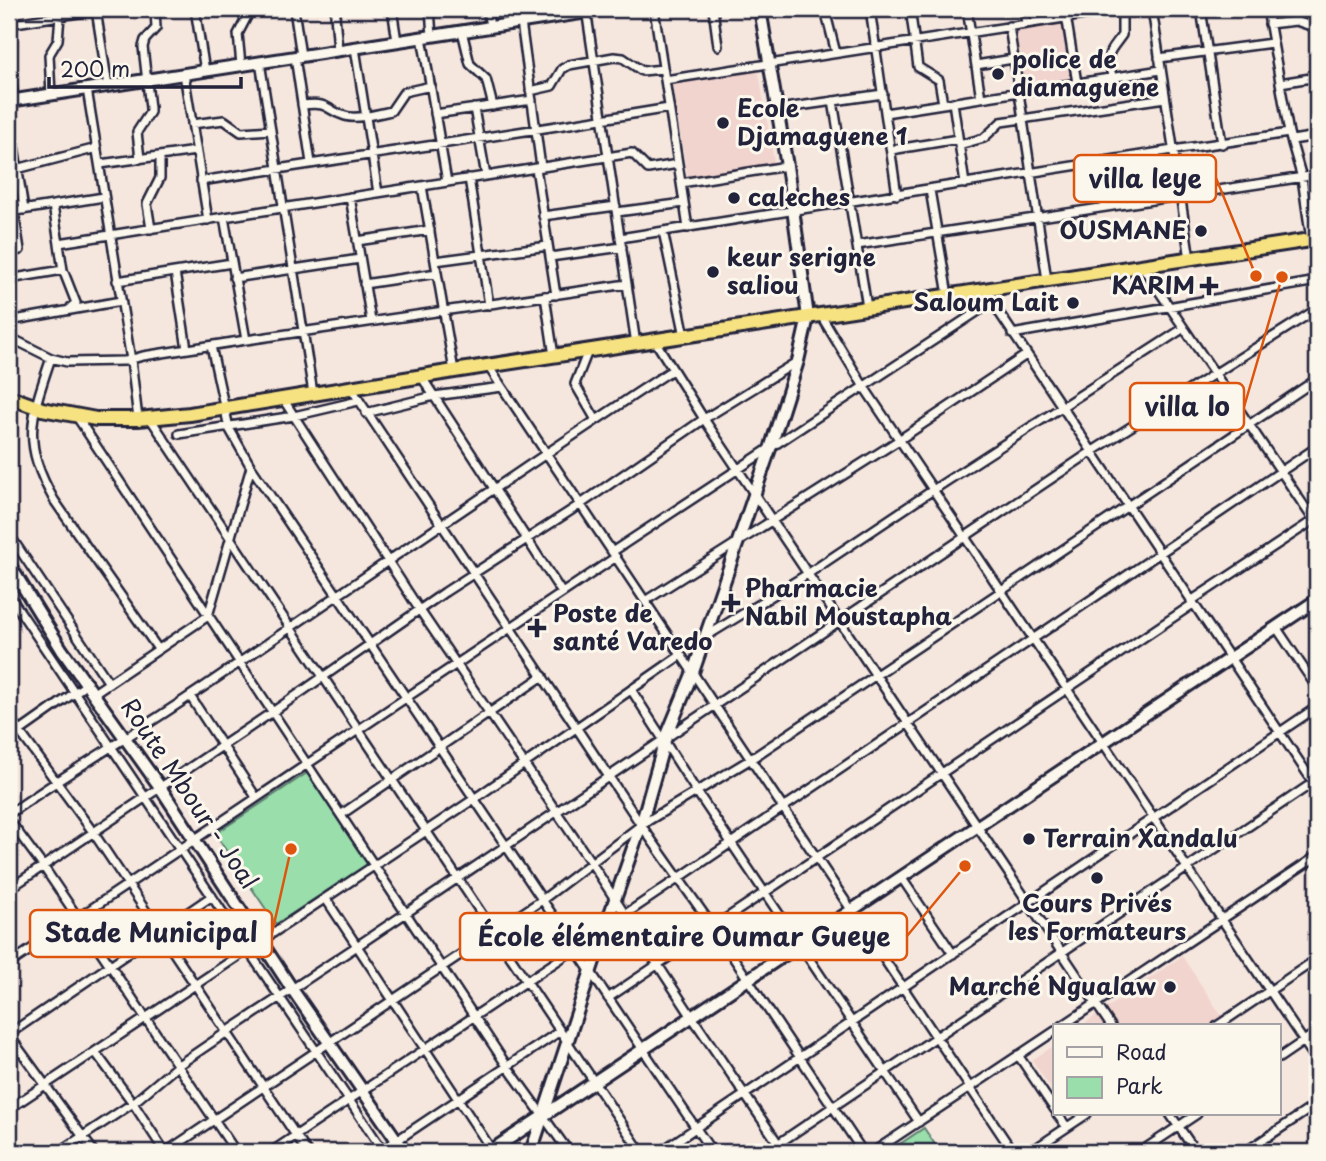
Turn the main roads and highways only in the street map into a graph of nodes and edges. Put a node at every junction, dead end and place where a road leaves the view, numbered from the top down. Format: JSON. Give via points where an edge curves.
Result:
{"nodes":[{"id":1,"x":607,"y":9,"type":"edge"},
{"id":2,"x":760,"y":9,"type":"edge"},
{"id":3,"x":586,"y":10,"type":"edge"},
{"id":4,"x":527,"y":17,"type":"edge"},
{"id":5,"x":12,"y":101,"type":"edge"},
{"id":6,"x":1314,"y":239,"type":"edge"},
{"id":7,"x":814,"y":316,"type":"junction"},
{"id":8,"x":9,"y":397,"type":"edge"},
{"id":9,"x":9,"y":564,"type":"edge"},
{"id":10,"x":1316,"y":603,"type":"edge"},
{"id":11,"x":543,"y":1114,"type":"junction"},
{"id":12,"x":405,"y":1152,"type":"edge"},
{"id":13,"x":492,"y":1152,"type":"edge"},
{"id":14,"x":531,"y":1152,"type":"edge"}],
"edges":[{"from":1,"to":3,"type":"main road"},
{"from":2,"to":7,"type":"main road"},
{"from":3,"to":4,"type":"main road"},
{"from":4,"to":5,"type":"main road","via":[[490,27]]},
{"from":6,"to":7,"type":"highway"},
{"from":7,"to":8,"type":"highway","via":[[144,419],[77,416]]},
{"from":7,"to":11,"type":"main road","via":[[705,637],[665,740],[641,825]]},
{"from":9,"to":12,"type":"main road","name":"Route Mbour - Joal","via":[[62,650],[160,787]]},
{"from":10,"to":11,"type":"main road"},
{"from":11,"to":13,"type":"main road"},
{"from":11,"to":14,"type":"main road"}]}
